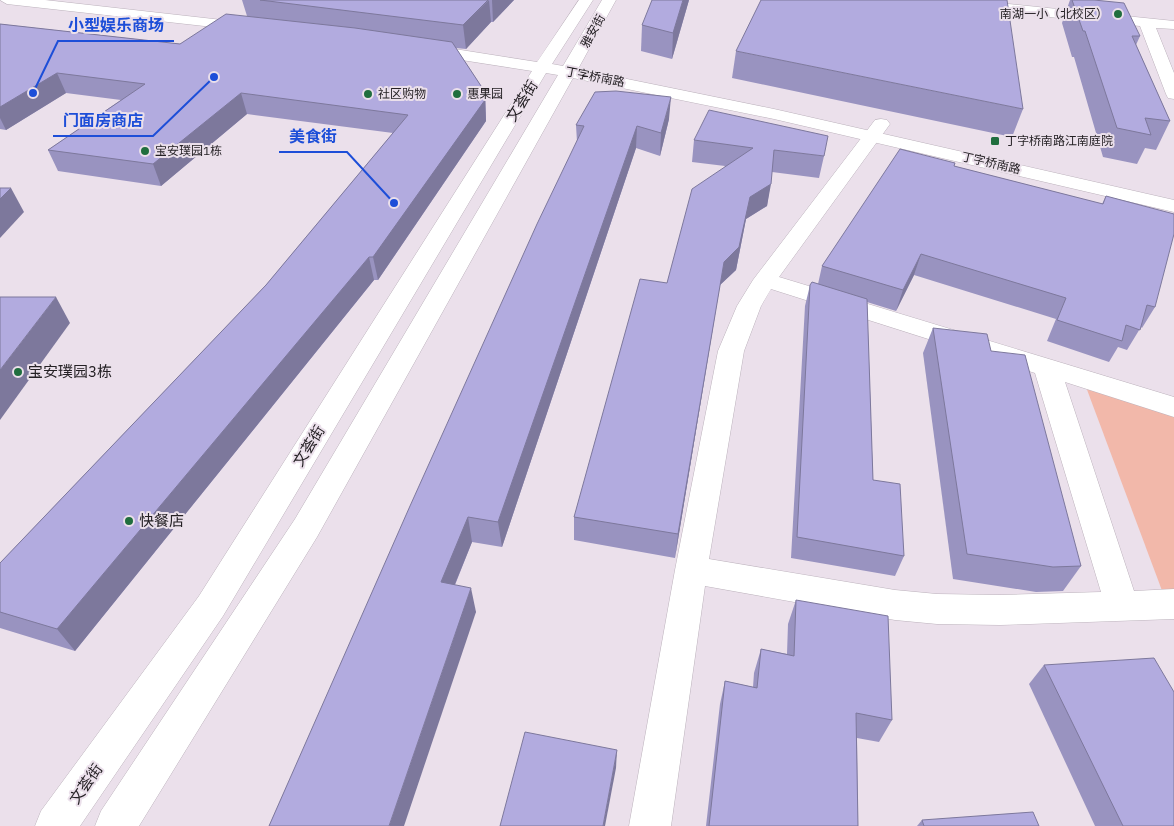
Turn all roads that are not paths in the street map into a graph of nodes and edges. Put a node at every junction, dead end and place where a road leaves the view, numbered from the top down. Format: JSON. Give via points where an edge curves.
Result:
{"nodes":[{"id":1,"x":7,"y":0,"type":"edge"},
{"id":2,"x":96,"y":0,"type":"edge"},
{"id":3,"x":586,"y":0,"type":"edge"},
{"id":4,"x":609,"y":0,"type":"edge"},
{"id":5,"x":954,"y":0,"type":"edge"},
{"id":6,"x":1146,"y":22,"type":"junction"},
{"id":7,"x":1174,"y":25,"type":"edge"},
{"id":8,"x":411,"y":42,"type":"edge"},
{"id":9,"x":559,"y":64,"type":"junction"},
{"id":10,"x":1174,"y":94,"type":"edge"},
{"id":11,"x":877,"y":130,"type":"junction"},
{"id":12,"x":1174,"y":192,"type":"edge"},
{"id":13,"x":1174,"y":206,"type":"edge"},
{"id":14,"x":765,"y":280,"type":"junction"},
{"id":15,"x":1047,"y":368,"type":"junction"},
{"id":16,"x":1174,"y":407,"type":"edge"},
{"id":17,"x":691,"y":570,"type":"junction"},
{"id":18,"x":1174,"y":604,"type":"edge"},
{"id":19,"x":1122,"y":606,"type":"junction"},
{"id":20,"x":56,"y":826,"type":"edge"},
{"id":21,"x":116,"y":826,"type":"edge"},
{"id":22,"x":650,"y":826,"type":"edge"}],
"edges":[{"from":1,"to":2,"type":"main road","via":[[260,23]]},
{"from":3,"to":9,"type":"main road","name":"雅安街"},
{"from":4,"to":9,"type":"main road","name":"雅安街"},
{"from":5,"to":6,"type":"main road","via":[[977,6]]},
{"from":6,"to":7,"type":"main road"},
{"from":6,"to":10,"type":"main road"},
{"from":8,"to":9,"type":"main road","name":"丁字桥南路"},
{"from":9,"to":11,"type":"main road","name":"丁字桥南路"},
{"from":9,"to":20,"type":"main road","name":"文荟街","via":[[211,606]]},
{"from":9,"to":21,"type":"main road","name":"文荟街","via":[[306,528]]},
{"from":11,"to":12,"type":"main road","name":"丁字桥南路"},
{"from":11,"to":13,"type":"main road","name":"丁字桥南路"},
{"from":11,"to":14,"type":"main road"},
{"from":14,"to":15,"type":"main road"},
{"from":14,"to":17,"type":"main road","via":[[749,306],[731,351]]},
{"from":15,"to":16,"type":"main road"},
{"from":15,"to":19,"type":"main road"},
{"from":17,"to":19,"type":"main road","via":[[928,608],[1000,610]]},
{"from":17,"to":22,"type":"main road"},
{"from":18,"to":19,"type":"main road"}]}
